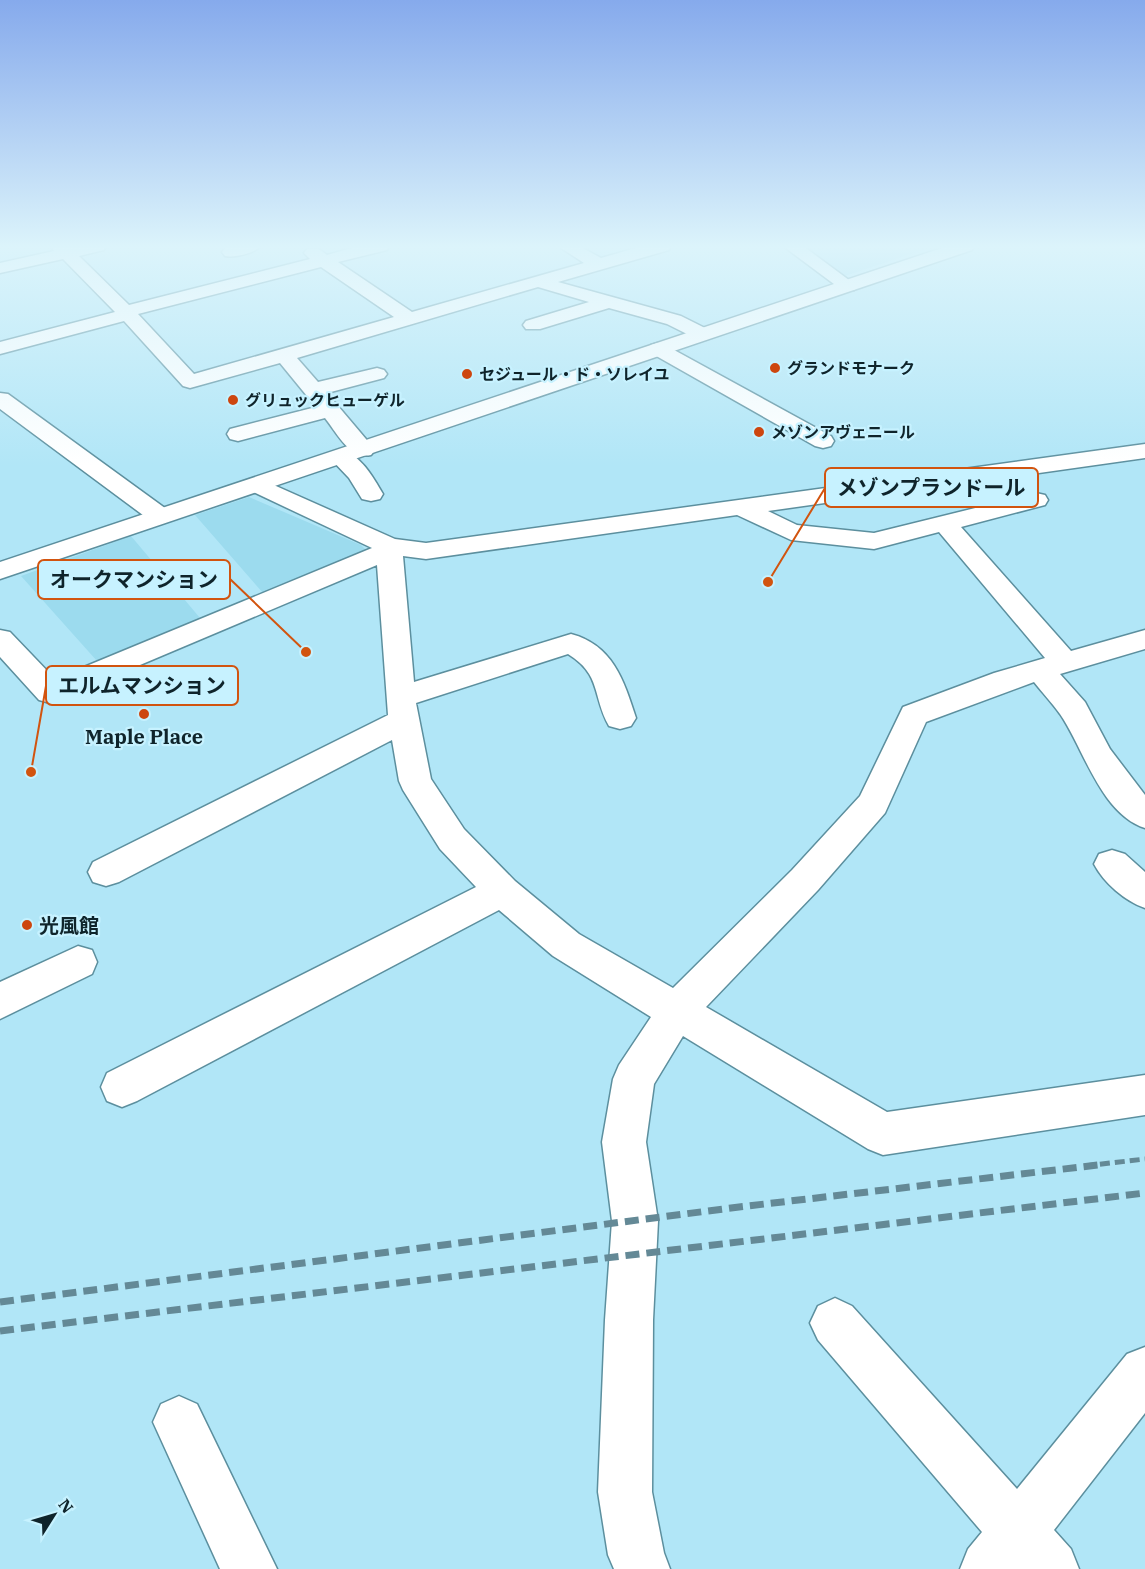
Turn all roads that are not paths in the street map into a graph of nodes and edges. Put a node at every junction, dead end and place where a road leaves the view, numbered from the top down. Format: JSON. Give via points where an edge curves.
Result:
{"nodes":[{"id":1,"x":104,"y":319,"type":"edge"},
{"id":2,"x":133,"y":319,"type":"edge"},
{"id":3,"x":404,"y":319,"type":"edge"},
{"id":4,"x":552,"y":319,"type":"edge"},
{"id":5,"x":671,"y":319,"type":"edge"},
{"id":6,"x":747,"y":319,"type":"edge"},
{"id":7,"x":533,"y":325,"type":"dead end"},
{"id":8,"x":702,"y":334,"type":"junction"},
{"id":9,"x":0,"y":348,"type":"edge"},
{"id":10,"x":658,"y":349,"type":"junction"},
{"id":11,"x":284,"y":355,"type":"junction"},
{"id":12,"x":377,"y":374,"type":"dead end"},
{"id":13,"x":313,"y":390,"type":"junction"},
{"id":14,"x":1,"y":403,"type":"edge"},
{"id":15,"x":329,"y":410,"type":"junction"},
{"id":16,"x":238,"y":434,"type":"dead end"},
{"id":17,"x":823,"y":441,"type":"dead end"},
{"id":18,"x":1145,"y":451,"type":"edge"},
{"id":19,"x":352,"y":453,"type":"junction"},
{"id":20,"x":258,"y":485,"type":"junction"},
{"id":21,"x":371,"y":494,"type":"dead end"},
{"id":22,"x":1036,"y":500,"type":"dead end"},
{"id":23,"x":740,"y":507,"type":"junction"},
{"id":24,"x":160,"y":516,"type":"junction"},
{"id":25,"x":945,"y":524,"type":"junction"},
{"id":26,"x":389,"y":548,"type":"junction"},
{"id":27,"x":0,"y":571,"type":"edge"},
{"id":28,"x":0,"y":639,"type":"edge"},
{"id":29,"x":1145,"y":639,"type":"edge"},
{"id":30,"x":1053,"y":666,"type":"junction"},
{"id":31,"x":402,"y":708,"type":"junction"},
{"id":32,"x":620,"y":718,"type":"dead end"},
{"id":33,"x":1145,"y":815,"type":"edge"},
{"id":34,"x":1112,"y":864,"type":"dead end"},
{"id":35,"x":106,"y":872,"type":"dead end"},
{"id":36,"x":502,"y":891,"type":"junction"},
{"id":37,"x":1145,"y":893,"type":"edge"},
{"id":38,"x":78,"y":962,"type":"dead end"},
{"id":39,"x":0,"y":1001,"type":"edge"},
{"id":40,"x":676,"y":1011,"type":"junction"},
{"id":41,"x":122,"y":1087,"type":"dead end"},
{"id":42,"x":1145,"y":1095,"type":"edge"},
{"id":43,"x":835,"y":1323,"type":"dead end"},
{"id":44,"x":1145,"y":1372,"type":"edge"},
{"id":45,"x":179,"y":1422,"type":"dead end"},
{"id":46,"x":1003,"y":1550,"type":"edge"},
{"id":47,"x":249,"y":1569,"type":"edge"},
{"id":48,"x":642,"y":1569,"type":"edge"},
{"id":49,"x":1051,"y":1569,"type":"edge"}],
"edges":[{"from":1,"to":9,"type":"street"},
{"from":2,"to":11,"type":"street","via":[[190,382]]},
{"from":3,"to":11,"type":"street"},
{"from":4,"to":7,"type":"street"},
{"from":5,"to":8,"type":"street"},
{"from":6,"to":8,"type":"street"},
{"from":8,"to":10,"type":"street"},
{"from":10,"to":17,"type":"street"},
{"from":10,"to":19,"type":"street"},
{"from":11,"to":13,"type":"street"},
{"from":12,"to":13,"type":"street"},
{"from":13,"to":15,"type":"street"},
{"from":14,"to":24,"type":"street"},
{"from":15,"to":16,"type":"street"},
{"from":15,"to":19,"type":"street"},
{"from":18,"to":23,"type":"street"},
{"from":19,"to":20,"type":"street"},
{"from":19,"to":21,"type":"street","via":[[358,474]]},
{"from":20,"to":24,"type":"street"},
{"from":20,"to":26,"type":"street"},
{"from":22,"to":25,"type":"street"},
{"from":23,"to":25,"type":"street","via":[[791,532],[873,541]]},
{"from":23,"to":26,"type":"street","via":[[426,552]]},
{"from":24,"to":27,"type":"street"},
{"from":25,"to":30,"type":"street"},
{"from":26,"to":28,"type":"street","via":[[50,693]]},
{"from":26,"to":31,"type":"street"},
{"from":29,"to":30,"type":"street"},
{"from":30,"to":33,"type":"street","via":[[1097,755],[1126,797]]},
{"from":30,"to":40,"type":"street","via":[[914,714],[873,804],[805,880]]},
{"from":31,"to":32,"type":"street","via":[[571,643],[590,653],[603,667]]},
{"from":31,"to":35,"type":"street"},
{"from":31,"to":36,"type":"street","via":[[415,782],[452,839]]},
{"from":34,"to":37,"type":"street"},
{"from":36,"to":40,"type":"street","via":[[566,945]]},
{"from":36,"to":41,"type":"street"},
{"from":38,"to":39,"type":"street"},
{"from":40,"to":42,"type":"street","via":[[883,1134]]},
{"from":40,"to":48,"type":"street","via":[[634,1079],[624,1142],[635,1221],[626,1492],[636,1555]]},
{"from":43,"to":46,"type":"street"},
{"from":44,"to":46,"type":"street"},
{"from":45,"to":47,"type":"street"},
{"from":46,"to":49,"type":"street"}]}
